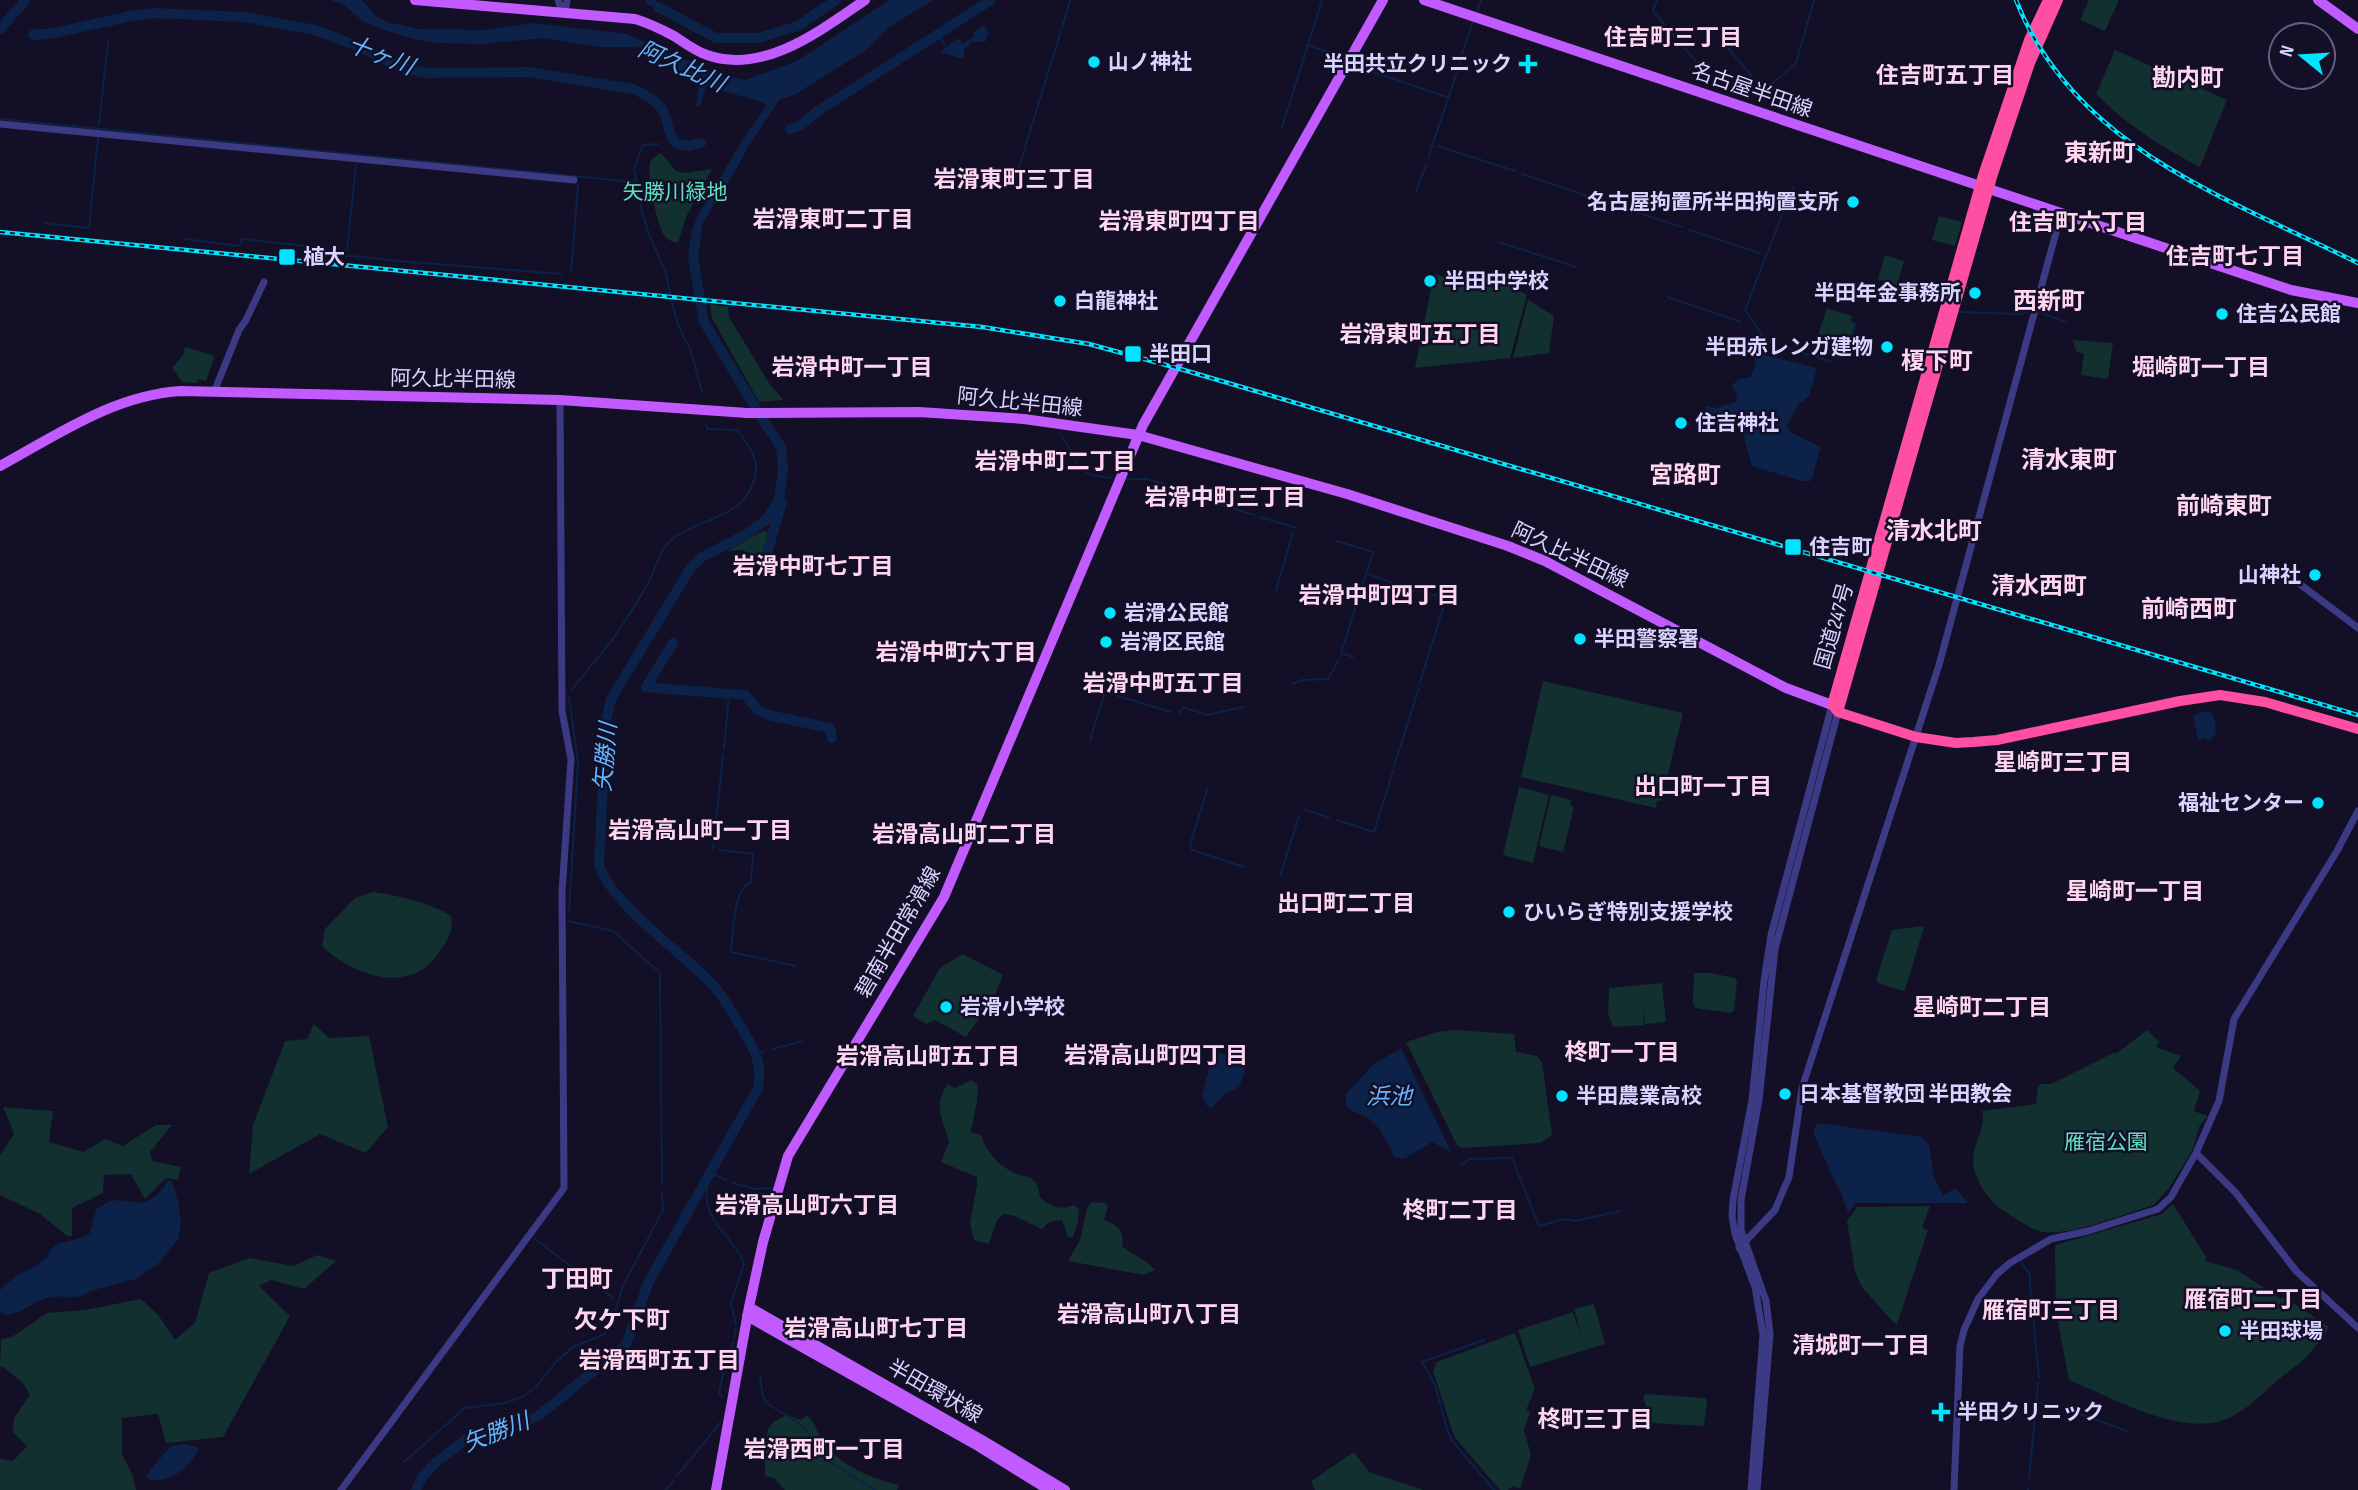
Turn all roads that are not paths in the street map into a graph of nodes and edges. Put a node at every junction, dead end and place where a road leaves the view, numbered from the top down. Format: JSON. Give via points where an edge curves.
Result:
{"nodes":[{"id":1,"x":415,"y":0,"type":"edge"},
{"id":2,"x":558,"y":0,"type":"edge"},
{"id":3,"x":567,"y":0,"type":"edge"},
{"id":4,"x":865,"y":0,"type":"edge"},
{"id":5,"x":1383,"y":0,"type":"edge"},
{"id":6,"x":1424,"y":0,"type":"edge"},
{"id":7,"x":2049,"y":0,"type":"edge"},
{"id":8,"x":2058,"y":0,"type":"edge"},
{"id":9,"x":2318,"y":0,"type":"edge"},
{"id":10,"x":562,"y":12,"type":"junction"},
{"id":11,"x":2358,"y":29,"type":"edge"},
{"id":12,"x":0,"y":124,"type":"edge"},
{"id":13,"x":574,"y":180,"type":"dead end"},
{"id":14,"x":1984,"y":188,"type":"junction"},
{"id":15,"x":2061,"y":214,"type":"junction"},
{"id":16,"x":264,"y":282,"type":"dead end"},
{"id":17,"x":2358,"y":303,"type":"edge"},
{"id":18,"x":214,"y":391,"type":"junction"},
{"id":19,"x":560,"y":400,"type":"junction"},
{"id":20,"x":1138,"y":435,"type":"junction"},
{"id":21,"x":0,"y":466,"type":"edge"},
{"id":22,"x":2292,"y":579,"type":"dead end"},
{"id":23,"x":2358,"y":628,"type":"edge"},
{"id":24,"x":1836,"y":707,"type":"junction"},
{"id":25,"x":2358,"y":722,"type":"edge"},
{"id":26,"x":2358,"y":729,"type":"edge"},
{"id":27,"x":1917,"y":734,"type":"junction"},
{"id":28,"x":2358,"y":811,"type":"edge"},
{"id":29,"x":2196,"y":1153,"type":"junction"},
{"id":30,"x":1742,"y":1245,"type":"junction"},
{"id":31,"x":748,"y":1312,"type":"junction"},
{"id":32,"x":2358,"y":1328,"type":"edge"},
{"id":33,"x":341,"y":1490,"type":"edge"},
{"id":34,"x":716,"y":1490,"type":"edge"},
{"id":35,"x":1049,"y":1490,"type":"edge"},
{"id":36,"x":1065,"y":1490,"type":"edge"},
{"id":37,"x":1751,"y":1490,"type":"edge"},
{"id":38,"x":1758,"y":1490,"type":"edge"},
{"id":39,"x":1955,"y":1490,"type":"edge"}],
"edges":[{"from":1,"to":10,"type":"main road"},
{"from":2,"to":10,"type":"street"},
{"from":3,"to":10,"type":"street"},
{"from":4,"to":10,"type":"main road","via":[[798,43],[742,59],[705,55],[635,19]]},
{"from":5,"to":20,"type":"main road","name":"碧南半田常滑線"},
{"from":6,"to":14,"type":"main road","name":"名古屋半田線"},
{"from":7,"to":14,"type":"highway","name":"国道247号","via":[[2021,64]]},
{"from":8,"to":14,"type":"highway","name":"国道247号"},
{"from":9,"to":11,"type":"main road"},
{"from":12,"to":13,"type":"street"},
{"from":14,"to":15,"type":"main road","name":"名古屋半田線"},
{"from":14,"to":24,"type":"highway","name":"国道247号"},
{"from":15,"to":17,"type":"main road","name":"名古屋半田線","via":[[2291,290]]},
{"from":15,"to":27,"type":"street"},
{"from":16,"to":18,"type":"street"},
{"from":18,"to":19,"type":"main road","name":"阿久比半田線"},
{"from":18,"to":21,"type":"main road","name":"阿久比半田線","via":[[163,392],[125,401]]},
{"from":19,"to":20,"type":"main road","name":"阿久比半田線","via":[[747,413],[975,414]]},
{"from":19,"to":33,"type":"street","via":[[562,711],[571,759],[562,892],[564,1188]]},
{"from":20,"to":24,"type":"main road","name":"阿久比半田線","via":[[1348,494],[1508,546],[1555,566],[1786,688]]},
{"from":20,"to":31,"type":"main road","name":"碧南半田常滑線","via":[[944,897],[788,1156]]},
{"from":22,"to":23,"type":"street"},
{"from":24,"to":27,"type":"highway"},
{"from":24,"to":30,"type":"street","via":[[1767,957],[1752,1100],[1732,1216]]},
{"from":25,"to":27,"type":"highway","via":[[2267,695],[2219,689],[1997,733]]},
{"from":26,"to":27,"type":"highway","via":[[2265,702],[2220,695],[1997,740],[1956,743]]},
{"from":27,"to":30,"type":"street","via":[[1802,1088],[1789,1177],[1771,1216]]},
{"from":28,"to":29,"type":"street","via":[[2234,1019],[2218,1101]]},
{"from":29,"to":32,"type":"street","via":[[2236,1194],[2297,1271]]},
{"from":29,"to":39,"type":"street","via":[[2171,1197],[2158,1209],[2051,1240],[2010,1263],[1987,1286],[1970,1314],[1960,1346]]},
{"from":30,"to":37,"type":"street","via":[[1759,1302],[1763,1335]]},
{"from":30,"to":38,"type":"street","via":[[1766,1301],[1770,1334]]},
{"from":31,"to":34,"type":"main road","name":"碧南半田常滑線"},
{"from":31,"to":35,"type":"main road","name":"半田環状線"},
{"from":31,"to":36,"type":"main road","name":"半田環状線"}]}
